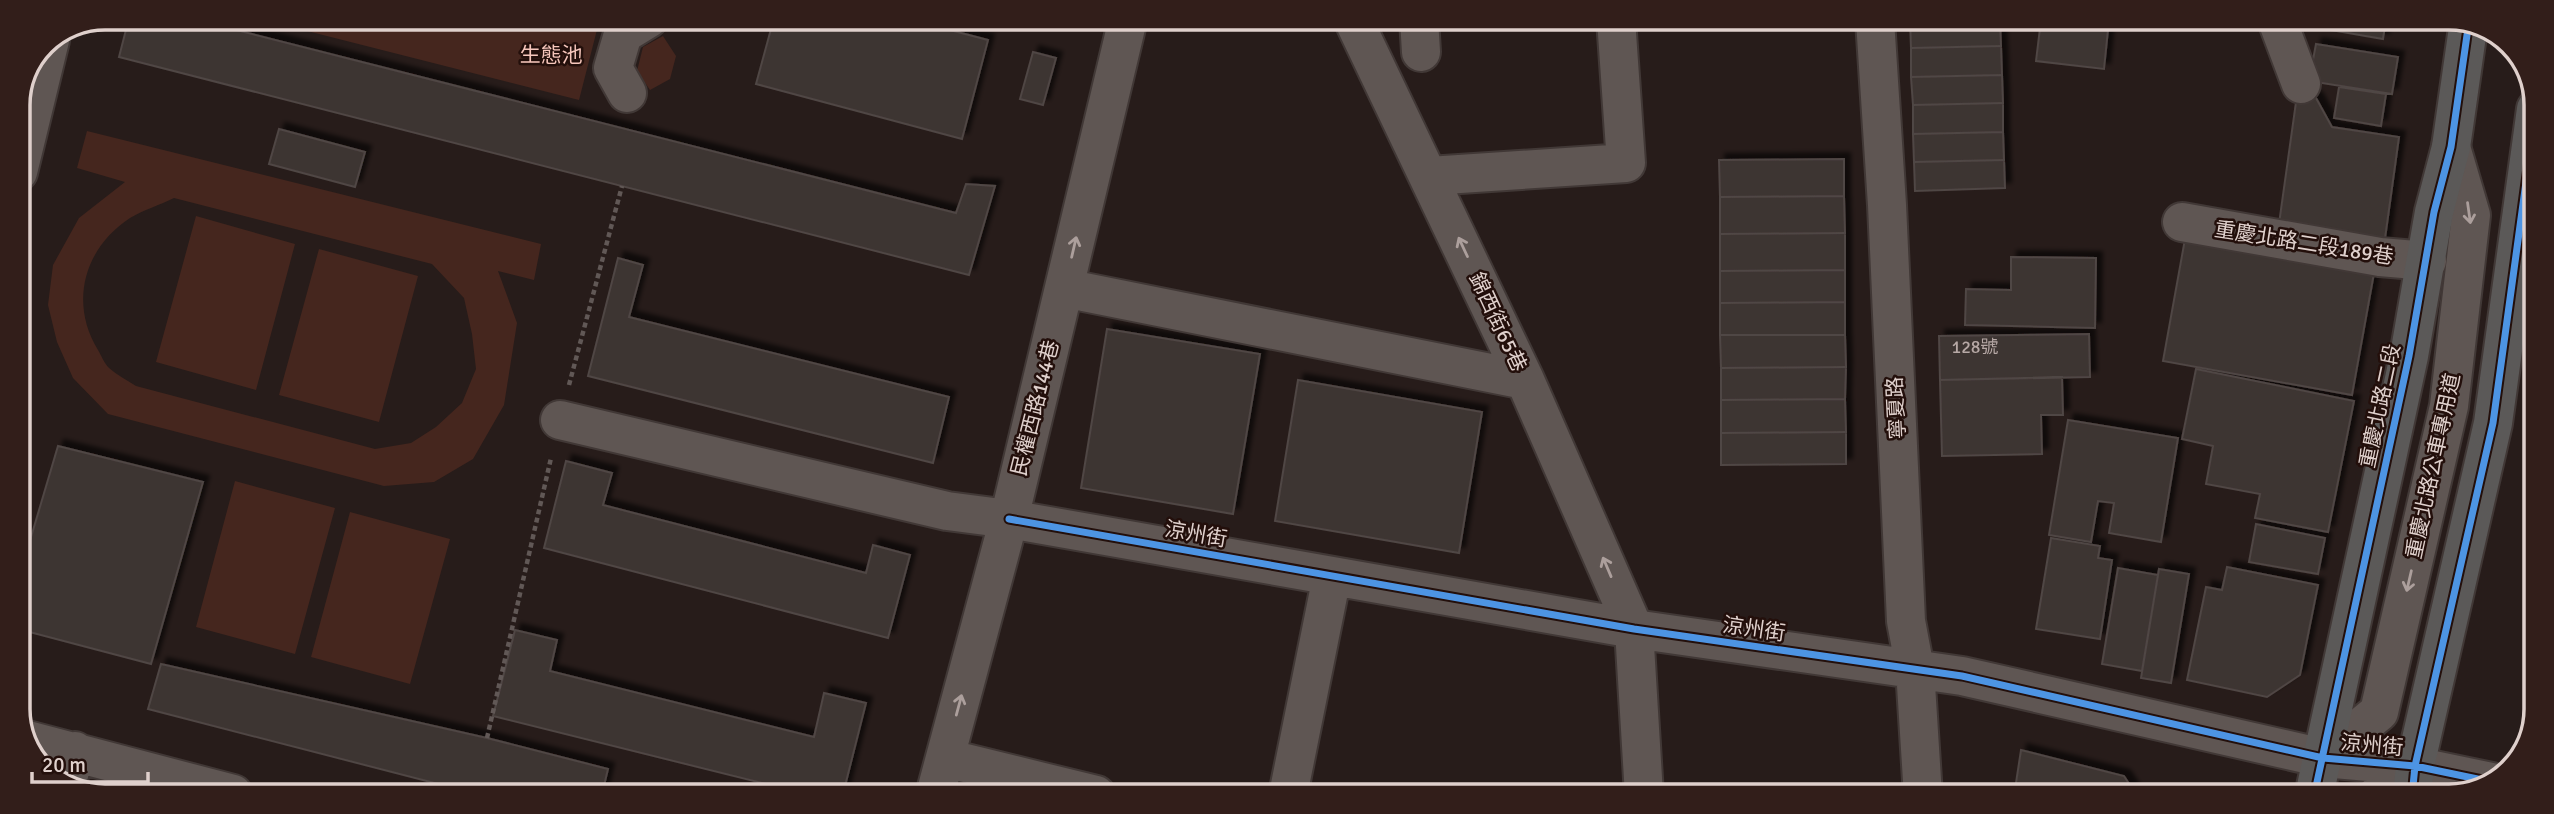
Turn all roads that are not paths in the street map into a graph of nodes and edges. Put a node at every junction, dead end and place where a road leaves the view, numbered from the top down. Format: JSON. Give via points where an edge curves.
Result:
{"nodes":[{"id":1,"x":629,"y":30,"type":"edge"},
{"id":2,"x":1125,"y":30,"type":"edge"},
{"id":3,"x":1358,"y":30,"type":"edge"},
{"id":4,"x":1617,"y":30,"type":"edge"},
{"id":5,"x":1876,"y":30,"type":"edge"},
{"id":6,"x":2281,"y":30,"type":"edge"},
{"id":7,"x":2467,"y":32,"type":"edge"},
{"id":8,"x":45,"y":59,"type":"edge"},
{"id":9,"x":2301,"y":84,"type":"dead end"},
{"id":10,"x":627,"y":93,"type":"dead end"},
{"id":11,"x":30,"y":122,"type":"edge"},
{"id":12,"x":2451,"y":147,"type":"junction"},
{"id":13,"x":1429,"y":176,"type":"junction"},
{"id":14,"x":2524,"y":197,"type":"edge"},
{"id":15,"x":2182,"y":222,"type":"dead end"},
{"id":16,"x":2427,"y":261,"type":"junction"},
{"id":17,"x":1065,"y":288,"type":"junction"},
{"id":18,"x":1525,"y":380,"type":"junction"},
{"id":19,"x":560,"y":420,"type":"dead end"},
{"id":20,"x":1009,"y":519,"type":"junction"},
{"id":21,"x":1332,"y":576,"type":"junction"},
{"id":22,"x":1634,"y":629,"type":"junction"},
{"id":23,"x":1915,"y":669,"type":"junction"},
{"id":24,"x":41,"y":749,"type":"edge"},
{"id":25,"x":944,"y":758,"type":"junction"},
{"id":26,"x":2323,"y":758,"type":"junction"},
{"id":27,"x":71,"y":767,"type":"edge"},
{"id":28,"x":2372,"y":779,"type":"edge"},
{"id":29,"x":2413,"y":781,"type":"edge"},
{"id":30,"x":2467,"y":782,"type":"edge"},
{"id":31,"x":173,"y":784,"type":"edge"},
{"id":32,"x":938,"y":784,"type":"edge"},
{"id":33,"x":1051,"y":784,"type":"edge"},
{"id":34,"x":1290,"y":784,"type":"edge"},
{"id":35,"x":1643,"y":784,"type":"edge"},
{"id":36,"x":1922,"y":784,"type":"edge"},
{"id":37,"x":2317,"y":784,"type":"edge"}],
"edges":[{"from":1,"to":10,"type":"street","via":[[622,34],[613,68]]},
{"from":17,"to":2,"type":"street","name":"民權西路144巷","one_way":true},
{"from":3,"to":13,"type":"street","name":"錦西街65巷"},
{"from":4,"to":13,"type":"street","via":[[1626,163]]},
{"from":5,"to":23,"type":"street","name":"寧夏路","via":[[1906,621]]},
{"from":6,"to":9,"type":"street"},
{"from":7,"to":12,"type":"main road","name":"重慶北路二段"},
{"from":8,"to":11,"type":"street"},
{"from":12,"to":16,"type":"main road","name":"重慶北路二段"},
{"from":12,"to":26,"type":"street","name":"重慶北路公車專用道","one_way":true,"via":[[2471,215],[2449,406],[2379,712]]},
{"from":18,"to":13,"type":"street","name":"錦西街65巷","one_way":true},
{"from":14,"to":29,"type":"main road","via":[[2493,423]]},
{"from":15,"to":16,"type":"street","name":"重慶北路二段189巷"},
{"from":16,"to":26,"type":"main road","name":"重慶北路二段"},
{"from":17,"to":18,"type":"street"},
{"from":17,"to":20,"type":"street","name":"民權西路144巷"},
{"from":22,"to":18,"type":"street","name":"錦西街65巷","one_way":true},
{"from":19,"to":20,"type":"street","name":"涼州街","via":[[947,511]]},
{"from":20,"to":21,"type":"street","name":"涼州街"},
{"from":25,"to":20,"type":"street","name":"民權西路144巷","one_way":true},
{"from":21,"to":22,"type":"street","name":"涼州街"},
{"from":21,"to":34,"type":"street"},
{"from":22,"to":23,"type":"street","name":"涼州街"},
{"from":22,"to":35,"type":"street"},
{"from":23,"to":26,"type":"street","name":"涼州街"},
{"from":23,"to":36,"type":"street","name":"寧夏路"},
{"from":24,"to":27,"type":"street"},
{"from":25,"to":32,"type":"street","name":"民權西路144巷"},
{"from":25,"to":33,"type":"street"},
{"from":26,"to":28,"type":"street","name":"涼州街"},
{"from":26,"to":37,"type":"main road","name":"重慶北路二段"},
{"from":27,"to":31,"type":"street"},
{"from":28,"to":29,"type":"street","name":"涼州街"},
{"from":29,"to":30,"type":"street","name":"涼州街"}]}
